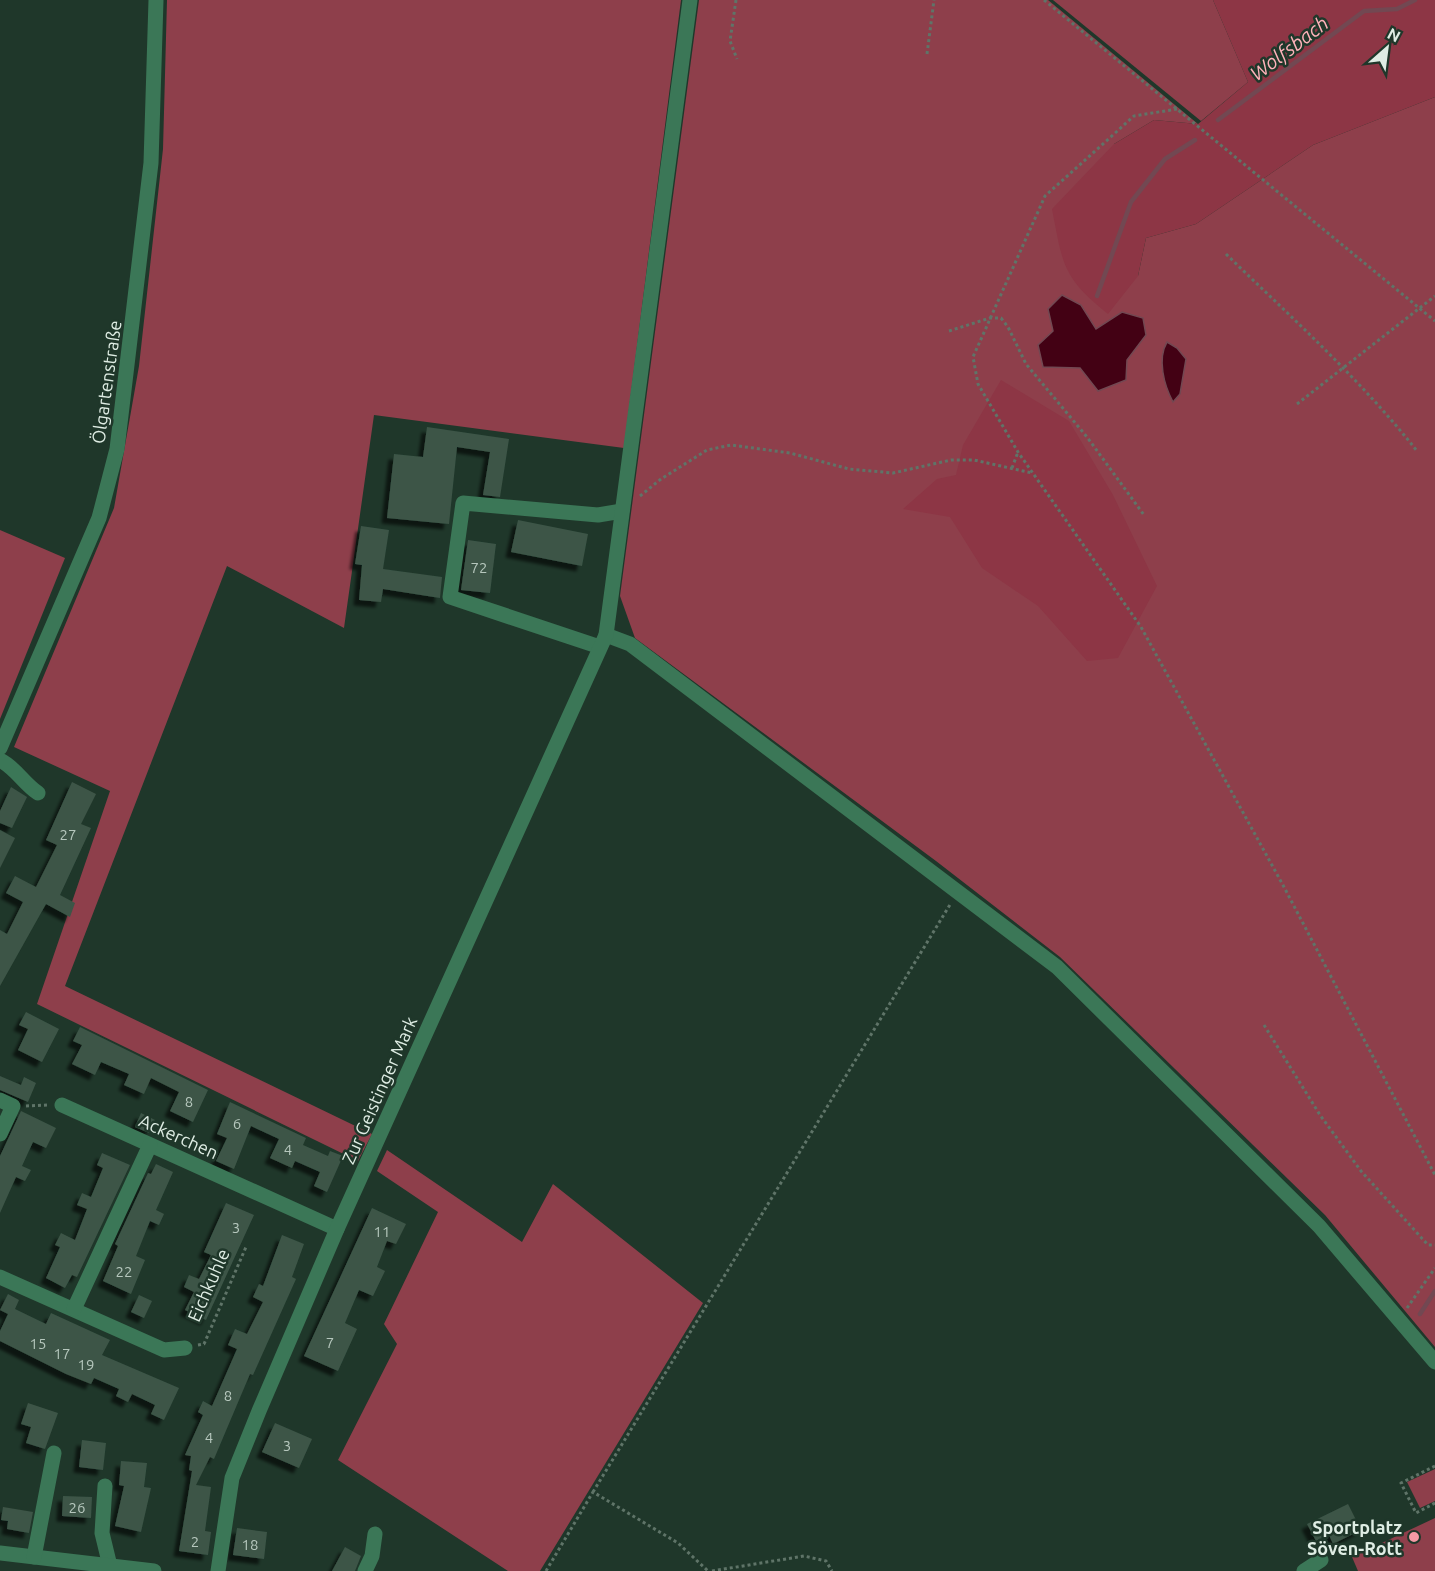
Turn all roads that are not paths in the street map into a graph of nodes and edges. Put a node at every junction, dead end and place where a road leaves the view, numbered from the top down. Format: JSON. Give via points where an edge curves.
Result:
{"nodes":[{"id":1,"x":156,"y":0,"type":"edge"},
{"id":2,"x":690,"y":0,"type":"edge"},
{"id":3,"x":622,"y":511,"type":"junction"},
{"id":4,"x":603,"y":641,"type":"junction"},
{"id":5,"x":0,"y":748,"type":"edge"},
{"id":6,"x":0,"y":760,"type":"edge"},
{"id":7,"x":38,"y":793,"type":"dead end"},
{"id":8,"x":6,"y":1103,"type":"edge"},
{"id":9,"x":62,"y":1105,"type":"road end"},
{"id":10,"x":0,"y":1134,"type":"edge"},
{"id":11,"x":150,"y":1144,"type":"junction"},
{"id":12,"x":337,"y":1229,"type":"junction"},
{"id":13,"x":0,"y":1276,"type":"edge"},
{"id":14,"x":74,"y":1309,"type":"junction"},
{"id":15,"x":184,"y":1348,"type":"road end"},
{"id":16,"x":1435,"y":1362,"type":"edge"},
{"id":17,"x":54,"y":1453,"type":"dead end"},
{"id":18,"x":105,"y":1486,"type":"dead end"},
{"id":19,"x":375,"y":1534,"type":"dead end"},
{"id":20,"x":0,"y":1553,"type":"edge"},
{"id":21,"x":1321,"y":1560,"type":"dead end"},
{"id":22,"x":28,"y":1561,"type":"edge"},
{"id":23,"x":110,"y":1566,"type":"junction"},
{"id":24,"x":154,"y":1571,"type":"edge"},
{"id":25,"x":218,"y":1571,"type":"edge"},
{"id":26,"x":365,"y":1571,"type":"edge"},
{"id":27,"x":1305,"y":1571,"type":"edge"}],
"edges":[{"from":1,"to":5,"type":"street","name":"Ölgartenstraße","via":[[151,163],[117,449],[99,518]]},
{"from":2,"to":3,"type":"street","name":"Zur Geistinger Mark"},
{"from":3,"to":4,"type":"street","name":"Zur Geistinger Mark"},
{"from":3,"to":4,"type":"street","via":[[598,516],[463,503],[450,597]]},
{"from":4,"to":12,"type":"street","name":"Zur Geistinger Mark"},
{"from":4,"to":16,"type":"street","via":[[630,644],[1057,966],[1319,1226]]},
{"from":6,"to":7,"type":"street"},
{"from":8,"to":10,"type":"street"},
{"from":9,"to":11,"type":"street","name":"Ackerchen"},
{"from":11,"to":12,"type":"street","name":"Ackerchen"},
{"from":11,"to":14,"type":"street"},
{"from":12,"to":25,"type":"street","name":"Zur Geistinger Mark","via":[[232,1478]]},
{"from":13,"to":14,"type":"street"},
{"from":14,"to":15,"type":"street","via":[[164,1350]]},
{"from":17,"to":22,"type":"street"},
{"from":18,"to":23,"type":"street","via":[[102,1533]]},
{"from":19,"to":26,"type":"street"},
{"from":20,"to":22,"type":"street"},
{"from":21,"to":27,"type":"street"},
{"from":22,"to":23,"type":"street"},
{"from":23,"to":24,"type":"street"}]}
